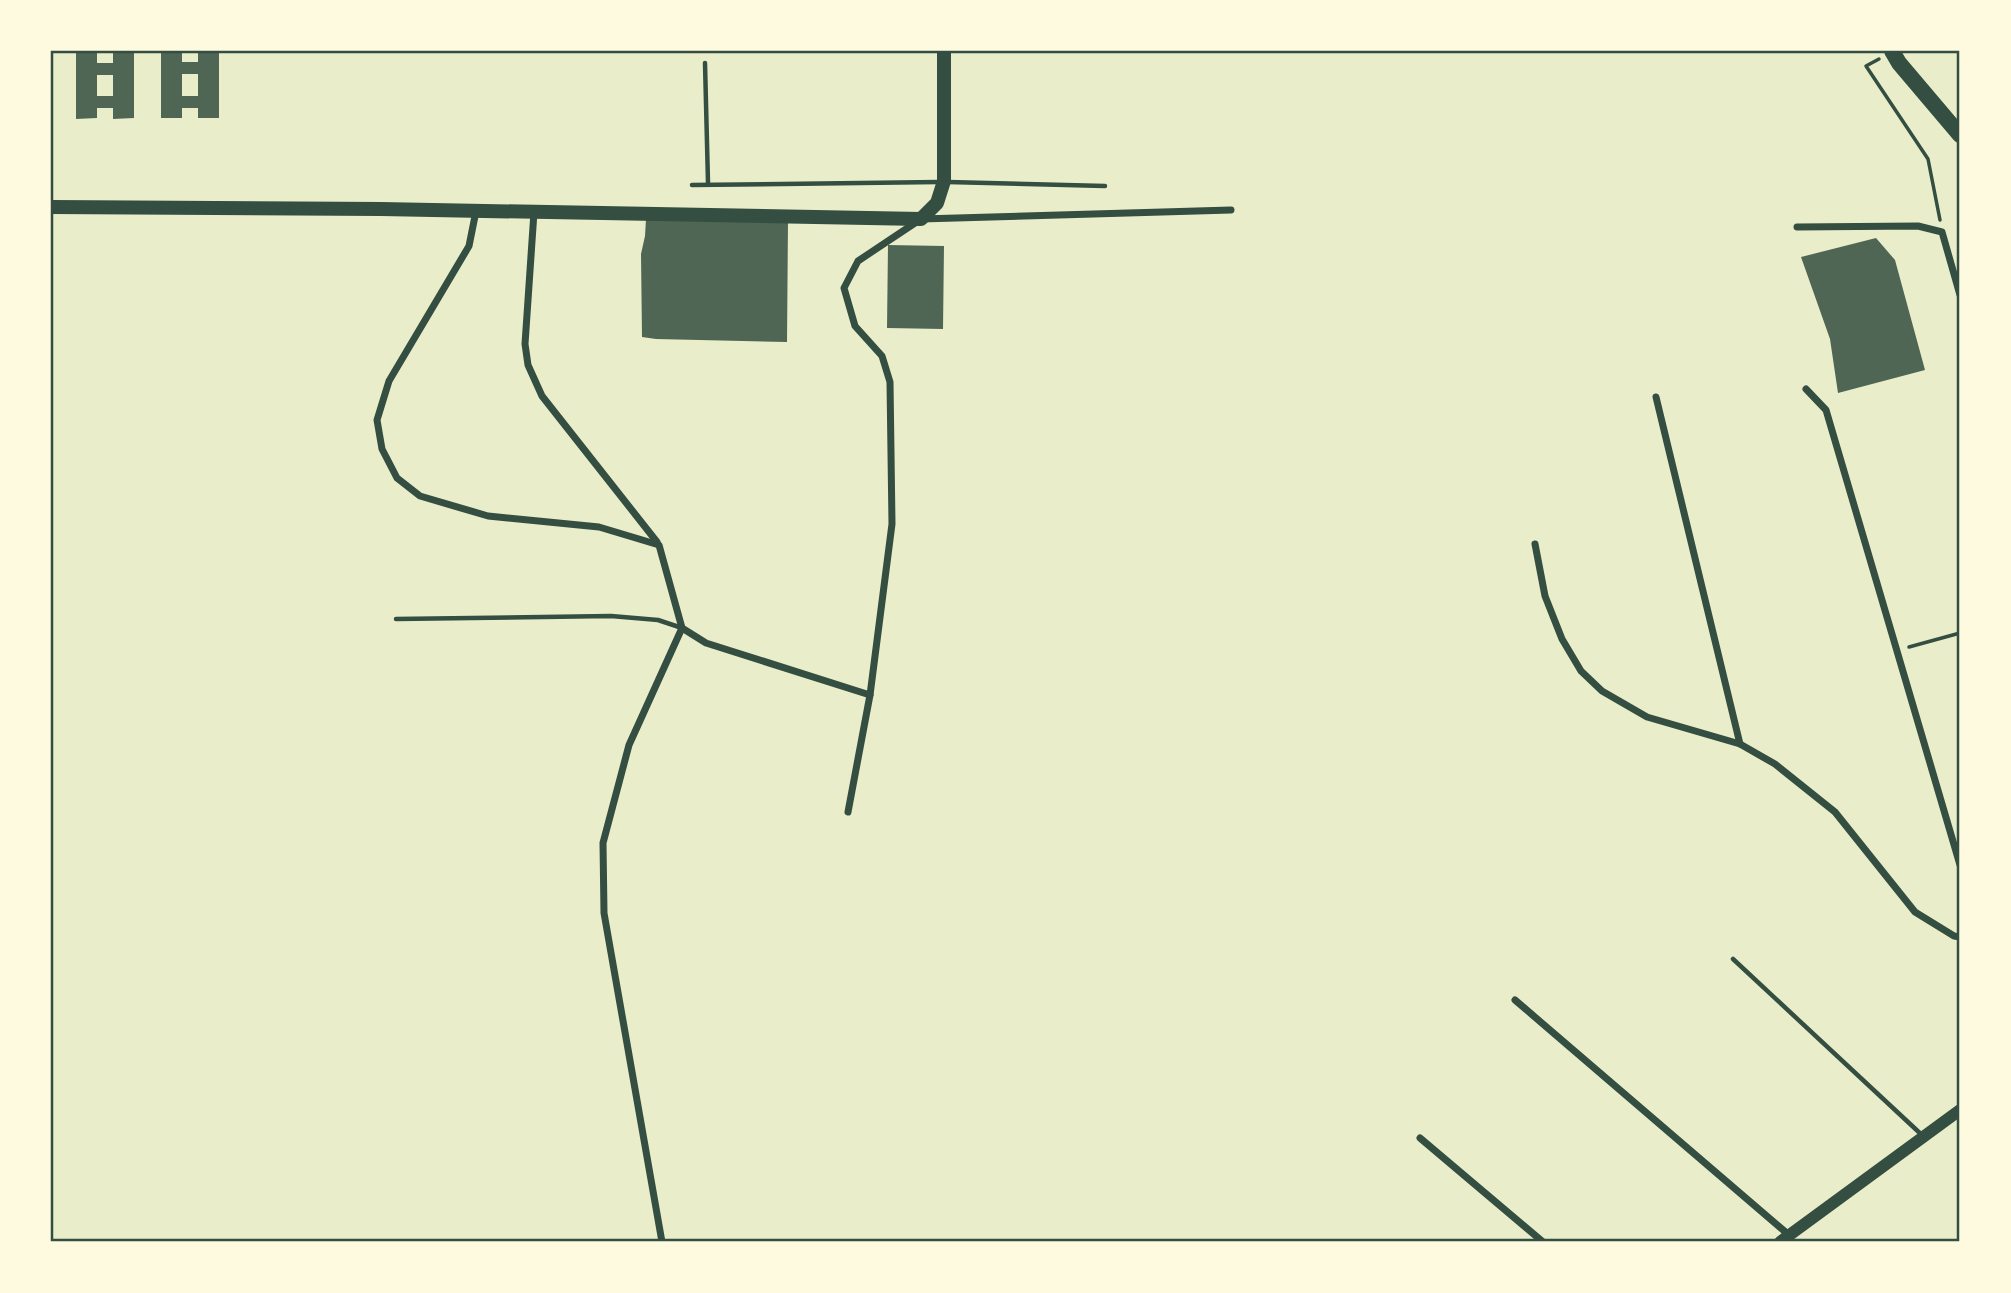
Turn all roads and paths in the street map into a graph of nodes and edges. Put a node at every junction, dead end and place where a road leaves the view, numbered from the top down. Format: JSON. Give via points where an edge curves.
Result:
{"nodes":[{"id":1,"x":944,"y":51,"type":"edge"},
{"id":2,"x":1888,"y":53,"type":"edge"},
{"id":3,"x":705,"y":62,"type":"dead end"},
{"id":4,"x":1960,"y":135,"type":"edge"},
{"id":5,"x":944,"y":181,"type":"junction"},
{"id":6,"x":708,"y":183,"type":"junction"},
{"id":7,"x":692,"y":185,"type":"dead end"},
{"id":8,"x":1105,"y":186,"type":"dead end"},
{"id":9,"x":51,"y":207,"type":"edge"},
{"id":10,"x":1231,"y":210,"type":"dead end"},
{"id":11,"x":476,"y":211,"type":"junction"},
{"id":12,"x":534,"y":212,"type":"junction"},
{"id":13,"x":921,"y":219,"type":"junction"},
{"id":14,"x":1797,"y":227,"type":"dead end"},
{"id":15,"x":1942,"y":232,"type":"junction"},
{"id":16,"x":1960,"y":295,"type":"edge"},
{"id":17,"x":1806,"y":389,"type":"dead end"},
{"id":18,"x":1656,"y":397,"type":"dead end"},
{"id":19,"x":1535,"y":544,"type":"dead end"},
{"id":20,"x":659,"y":545,"type":"junction"},
{"id":21,"x":396,"y":619,"type":"dead end"},
{"id":22,"x":682,"y":628,"type":"junction"},
{"id":23,"x":1960,"y":634,"type":"edge"},
{"id":24,"x":1897,"y":650,"type":"junction"},
{"id":25,"x":870,"y":695,"type":"junction"},
{"id":26,"x":1740,"y":744,"type":"junction"},
{"id":27,"x":848,"y":812,"type":"dead end"},
{"id":28,"x":1960,"y":865,"type":"edge"},
{"id":29,"x":1960,"y":937,"type":"edge"},
{"id":30,"x":1733,"y":959,"type":"dead end"},
{"id":31,"x":1516,"y":1000,"type":"dead end"},
{"id":32,"x":1960,"y":1110,"type":"edge"},
{"id":33,"x":1923,"y":1137,"type":"junction"},
{"id":34,"x":1420,"y":1138,"type":"dead end"},
{"id":35,"x":1784,"y":1239,"type":"edge"},
{"id":36,"x":662,"y":1242,"type":"edge"},
{"id":37,"x":1543,"y":1242,"type":"edge"}],
"edges":[{"from":1,"to":5,"type":"main road"},
{"from":2,"to":4,"type":"main road"},
{"from":2,"to":15,"type":"path","via":[[1866,66],[1928,159]]},
{"from":3,"to":6,"type":"lane"},
{"from":5,"to":6,"type":"lane"},
{"from":5,"to":8,"type":"lane"},
{"from":5,"to":13,"type":"main road","via":[[937,202]]},
{"from":6,"to":7,"type":"lane"},
{"from":9,"to":11,"type":"main road"},
{"from":10,"to":13,"type":"street"},
{"from":11,"to":12,"type":"main road"},
{"from":11,"to":20,"type":"street","via":[[468,246],[389,381],[377,420],[382,449],[397,478],[420,496],[488,516],[599,527]]},
{"from":12,"to":13,"type":"main road"},
{"from":12,"to":20,"type":"street","via":[[524,344],[528,365],[542,396]]},
{"from":13,"to":25,"type":"street","via":[[858,261],[844,288],[855,326],[882,356],[890,382],[892,524]]},
{"from":14,"to":15,"type":"street","via":[[1918,226]]},
{"from":15,"to":16,"type":"street"},
{"from":17,"to":24,"type":"street","via":[[1826,410]]},
{"from":18,"to":26,"type":"street"},
{"from":19,"to":26,"type":"street","via":[[1545,596],[1562,639],[1595,685],[1647,717]]},
{"from":20,"to":22,"type":"street"},
{"from":21,"to":22,"type":"lane","via":[[611,616],[658,620]]},
{"from":22,"to":25,"type":"street","via":[[706,643]]},
{"from":22,"to":36,"type":"street","via":[[629,745],[603,844],[604,913]]},
{"from":23,"to":24,"type":"path"},
{"from":24,"to":28,"type":"street"},
{"from":25,"to":27,"type":"street"},
{"from":26,"to":29,"type":"street","via":[[1775,764],[1835,812],[1915,912]]},
{"from":30,"to":33,"type":"lane"},
{"from":31,"to":35,"type":"street"},
{"from":32,"to":33,"type":"street"},
{"from":33,"to":35,"type":"street"},
{"from":34,"to":37,"type":"street"}]}
